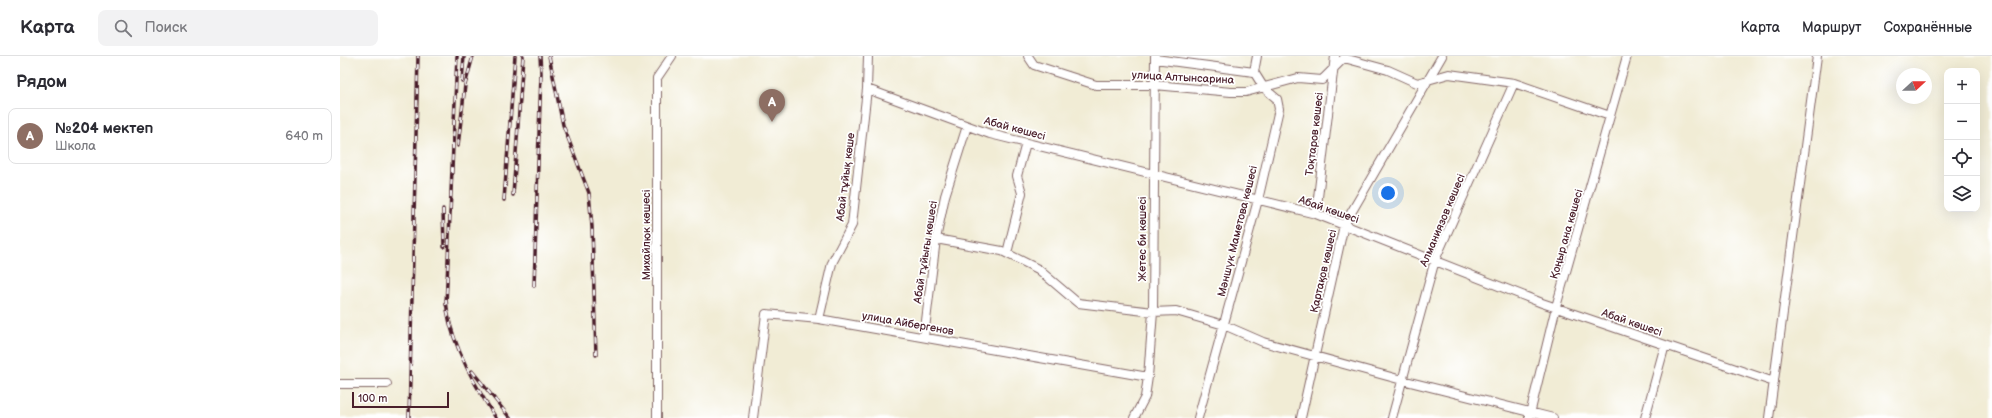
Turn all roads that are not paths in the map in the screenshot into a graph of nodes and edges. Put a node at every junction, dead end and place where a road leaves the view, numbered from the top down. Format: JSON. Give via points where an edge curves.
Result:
{"nodes":[{"id":1,"x":672,"y":56,"type":"edge"},
{"id":2,"x":868,"y":56,"type":"edge"},
{"id":3,"x":1028,"y":56,"type":"edge"},
{"id":4,"x":1257,"y":56,"type":"edge"},
{"id":5,"x":1335,"y":56,"type":"edge"},
{"id":6,"x":1442,"y":56,"type":"edge"},
{"id":7,"x":1627,"y":56,"type":"edge"},
{"id":8,"x":1817,"y":56,"type":"edge"},
{"id":9,"x":1155,"y":58,"type":"edge"},
{"id":10,"x":1175,"y":58,"type":"edge"},
{"id":11,"x":1332,"y":71,"type":"junction"},
{"id":12,"x":1254,"y":72,"type":"junction"},
{"id":13,"x":1429,"y":79,"type":"junction"},
{"id":14,"x":1514,"y":83,"type":"junction"},
{"id":15,"x":1154,"y":85,"type":"junction"},
{"id":16,"x":1264,"y":88,"type":"junction"},
{"id":17,"x":867,"y":89,"type":"junction"},
{"id":18,"x":1610,"y":116,"type":"junction"},
{"id":19,"x":967,"y":126,"type":"junction"},
{"id":20,"x":1026,"y":143,"type":"junction"},
{"id":21,"x":1154,"y":174,"type":"junction"},
{"id":22,"x":1258,"y":200,"type":"junction"},
{"id":23,"x":1316,"y":214,"type":"junction"},
{"id":24,"x":1344,"y":225,"type":"junction"},
{"id":25,"x":936,"y":239,"type":"junction"},
{"id":26,"x":1007,"y":253,"type":"junction"},
{"id":27,"x":1435,"y":260,"type":"junction"},
{"id":28,"x":1556,"y":307,"type":"junction"},
{"id":29,"x":1153,"y":312,"type":"junction"},
{"id":30,"x":819,"y":319,"type":"junction"},
{"id":31,"x":1224,"y":325,"type":"junction"},
{"id":32,"x":924,"y":337,"type":"junction"},
{"id":33,"x":1665,"y":345,"type":"junction"},
{"id":34,"x":1315,"y":356,"type":"junction"},
{"id":35,"x":1148,"y":377,"type":"junction"},
{"id":36,"x":1402,"y":380,"type":"junction"},
{"id":37,"x":1774,"y":382,"type":"junction"},
{"id":38,"x":340,"y":384,"type":"edge"},
{"id":39,"x":387,"y":384,"type":"dead end"},
{"id":40,"x":1529,"y":415,"type":"edge"},
{"id":41,"x":657,"y":418,"type":"edge"},
{"id":42,"x":753,"y":418,"type":"edge"},
{"id":43,"x":1134,"y":418,"type":"edge"},
{"id":44,"x":1198,"y":418,"type":"edge"},
{"id":45,"x":1301,"y":418,"type":"edge"},
{"id":46,"x":1392,"y":418,"type":"edge"},
{"id":47,"x":1553,"y":418,"type":"edge"},
{"id":48,"x":1645,"y":418,"type":"edge"},
{"id":49,"x":1769,"y":418,"type":"edge"}],
"edges":[{"from":1,"to":41,"type":"street","name":"Михайлюк көшесі","via":[[657,78]]},
{"from":2,"to":17,"type":"street","name":"Абай тұйық көше"},
{"from":3,"to":15,"type":"street","name":"улица Алтынсарина","via":[[1034,65],[1096,85]]},
{"from":4,"to":12,"type":"street"},
{"from":5,"to":11,"type":"street","name":"Тоқтаров көшесі"},
{"from":6,"to":13,"type":"street","name":"Қартақов көшесі"},
{"from":7,"to":18,"type":"street","name":"Қоңыр ана көшесі"},
{"from":8,"to":37,"type":"street"},
{"from":9,"to":10,"type":"street"},
{"from":9,"to":15,"type":"street","name":"Жетес би көшесі"},
{"from":10,"to":12,"type":"street"},
{"from":11,"to":13,"type":"street","name":"улица Алтынсарина","via":[[1344,58],[1388,70],[1417,83]]},
{"from":11,"to":16,"type":"street","name":"улица Алтынсарина","via":[[1322,80],[1298,78]]},
{"from":11,"to":23,"type":"street","name":"Тоқтаров көшесі"},
{"from":12,"to":16,"type":"street","name":"Мәншүк Маметова көшесі"},
{"from":13,"to":14,"type":"street","name":"улица Алтынсарина","via":[[1449,74]]},
{"from":13,"to":24,"type":"street","name":"Қартақов көшесі"},
{"from":14,"to":18,"type":"street","name":"улица Алтынсарина"},
{"from":14,"to":27,"type":"street","name":"Алманиязов көшесі"},
{"from":15,"to":16,"type":"street","name":"улица Алтынсарина","via":[[1231,92]]},
{"from":15,"to":21,"type":"street","name":"Жетес би көшесі"},
{"from":16,"to":22,"type":"street","name":"Мәншүк Маметова көшесі","via":[[1277,99],[1279,109]]},
{"from":17,"to":19,"type":"street","name":"Абай көшесі"},
{"from":17,"to":30,"type":"street","name":"Абай тұйық көше","via":[[852,225],[832,263]]},
{"from":18,"to":28,"type":"street","name":"Қоңыр ана көшесі"},
{"from":19,"to":20,"type":"street","name":"Абай көшесі"},
{"from":19,"to":25,"type":"street","name":"Абай тұйығы көшесі","via":[[945,196]]},
{"from":20,"to":21,"type":"street","name":"Абай көшесі"},
{"from":20,"to":26,"type":"street","via":[[1017,176],[1022,193]]},
{"from":21,"to":22,"type":"street","name":"Абай көшесі"},
{"from":21,"to":29,"type":"street","name":"Жетес би көшесі"},
{"from":22,"to":23,"type":"street","name":"Абай көшесі"},
{"from":22,"to":31,"type":"street","name":"Мәншүк Маметова көшесі"},
{"from":23,"to":24,"type":"street","name":"Абай көшесі"},
{"from":24,"to":27,"type":"street","name":"Абай көшесі"},
{"from":24,"to":34,"type":"street","name":"Қартақов көшесі"},
{"from":25,"to":26,"type":"street"},
{"from":25,"to":32,"type":"street","name":"Абай тұйығы көшесі"},
{"from":26,"to":29,"type":"street","via":[[1038,269],[1078,303]]},
{"from":27,"to":28,"type":"street","name":"Абай көшесі"},
{"from":27,"to":36,"type":"street","name":"Алманиязов көшесі"},
{"from":28,"to":33,"type":"street","name":"Абай көшесі"},
{"from":28,"to":40,"type":"street","name":"Қоңыр ана көшесі"},
{"from":29,"to":31,"type":"street","via":[[1176,311]]},
{"from":29,"to":35,"type":"street","name":"Жетес би көшесі"},
{"from":30,"to":32,"type":"street","name":"улица Айбергенов"},
{"from":30,"to":42,"type":"street","name":"улица Айбергенов","via":[[766,314]]},
{"from":31,"to":34,"type":"street","via":[[1263,342]]},
{"from":31,"to":44,"type":"street","name":"Мәншүк Маметова көшесі"},
{"from":32,"to":35,"type":"street","name":"улица Айбергенов"},
{"from":33,"to":37,"type":"street","name":"Абай көшесі"},
{"from":33,"to":48,"type":"street"},
{"from":34,"to":36,"type":"street"},
{"from":34,"to":45,"type":"street","name":"Қартақов көшесі"},
{"from":35,"to":43,"type":"street","name":"Жетес би көшесі","via":[[1145,397]]},
{"from":36,"to":40,"type":"street"},
{"from":36,"to":46,"type":"street","name":"Алманиязов көшесі"},
{"from":37,"to":49,"type":"street"},
{"from":38,"to":39,"type":"street"},
{"from":40,"to":47,"type":"street"}]}
